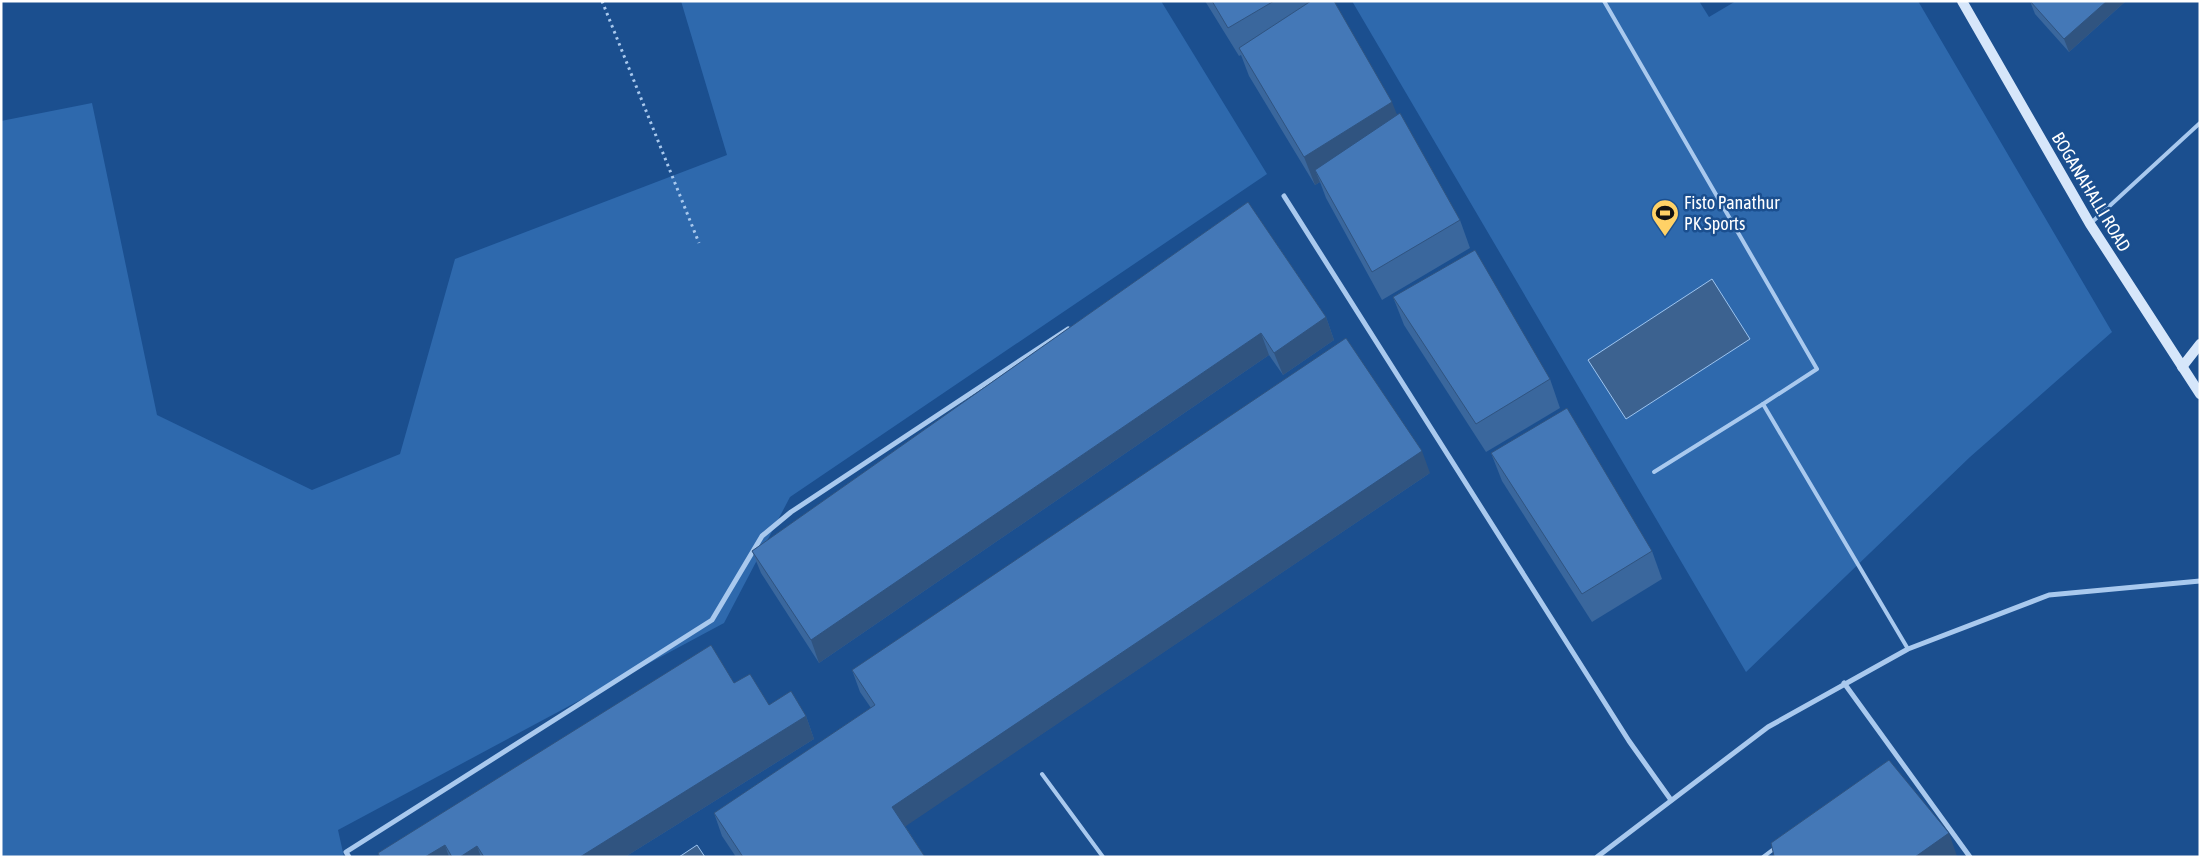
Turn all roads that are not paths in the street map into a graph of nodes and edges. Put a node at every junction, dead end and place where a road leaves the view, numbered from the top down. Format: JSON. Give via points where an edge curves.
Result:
{"nodes":[{"id":1,"x":1604,"y":1,"type":"edge"},
{"id":2,"x":1962,"y":1,"type":"edge"},
{"id":3,"x":2200,"y":123,"type":"edge"},
{"id":4,"x":1284,"y":196,"type":"dead end"},
{"id":5,"x":2090,"y":224,"type":"junction"},
{"id":6,"x":1072,"y":326,"type":"edge"},
{"id":7,"x":2200,"y":344,"type":"edge"},
{"id":8,"x":2182,"y":367,"type":"junction"},
{"id":9,"x":2200,"y":394,"type":"edge"},
{"id":10,"x":1763,"y":404,"type":"junction"},
{"id":11,"x":1654,"y":472,"type":"dead end"},
{"id":12,"x":2200,"y":582,"type":"edge"},
{"id":13,"x":1908,"y":649,"type":"junction"},
{"id":14,"x":1844,"y":683,"type":"junction"},
{"id":15,"x":1899,"y":759,"type":"junction"},
{"id":16,"x":1891,"y":764,"type":"edge"},
{"id":17,"x":1042,"y":774,"type":"dead end"},
{"id":18,"x":1671,"y":800,"type":"junction"},
{"id":19,"x":1779,"y":845,"type":"edge"},
{"id":20,"x":349,"y":857,"type":"edge"},
{"id":21,"x":1103,"y":857,"type":"edge"},
{"id":22,"x":1596,"y":857,"type":"edge"},
{"id":23,"x":1763,"y":857,"type":"edge"},
{"id":24,"x":1970,"y":857,"type":"edge"}],
"edges":[{"from":1,"to":10,"type":"lane","via":[[1817,369]]},
{"from":2,"to":5,"type":"street","name":"BOGANAHALLI ROAD"},
{"from":3,"to":5,"type":"lane"},
{"from":4,"to":18,"type":"street","via":[[1624,732]]},
{"from":5,"to":8,"type":"street","name":"BOGANAHALLI ROAD"},
{"from":6,"to":20,"type":"street","via":[[791,512],[762,536],[712,620],[346,852]]},
{"from":7,"to":8,"type":"street"},
{"from":8,"to":9,"type":"street","name":"BOGANAHALLI ROAD"},
{"from":10,"to":11,"type":"lane"},
{"from":10,"to":13,"type":"lane"},
{"from":12,"to":13,"type":"street","via":[[2049,595]]},
{"from":13,"to":14,"type":"street"},
{"from":14,"to":15,"type":"street"},
{"from":14,"to":18,"type":"street","via":[[1768,727]]},
{"from":15,"to":16,"type":"lane"},
{"from":15,"to":24,"type":"street"},
{"from":17,"to":21,"type":"lane"},
{"from":18,"to":22,"type":"street"},
{"from":19,"to":23,"type":"lane"}]}
